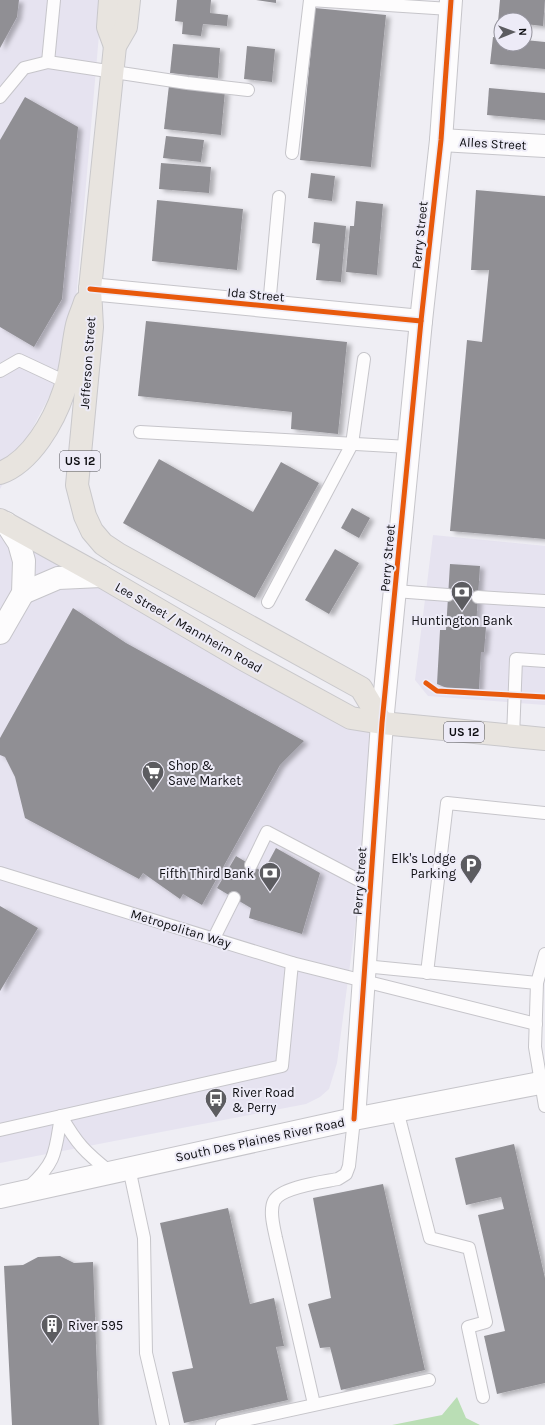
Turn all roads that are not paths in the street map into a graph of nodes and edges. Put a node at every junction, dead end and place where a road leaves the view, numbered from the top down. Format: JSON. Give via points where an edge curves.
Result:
{"nodes":[{"id":1,"x":54,"y":0,"type":"edge"},
{"id":2,"x":110,"y":0,"type":"edge"},
{"id":3,"x":129,"y":0,"type":"edge"},
{"id":4,"x":451,"y":5,"type":"edge"},
{"id":5,"x":115,"y":46,"type":"junction"},
{"id":6,"x":48,"y":62,"type":"junction"},
{"id":7,"x":112,"y":72,"type":"junction"},
{"id":8,"x":248,"y":90,"type":"dead end"},
{"id":9,"x":0,"y":97,"type":"edge"},
{"id":10,"x":441,"y":140,"type":"junction"},
{"id":11,"x":545,"y":146,"type":"edge"},
{"id":12,"x":292,"y":153,"type":"dead end"},
{"id":13,"x":279,"y":197,"type":"dead end"},
{"id":14,"x":90,"y":289,"type":"junction"},
{"id":15,"x":269,"y":306,"type":"junction"},
{"id":16,"x":421,"y":321,"type":"junction"},
{"id":17,"x":364,"y":359,"type":"dead end"},
{"id":18,"x":0,"y":371,"type":"edge"},
{"id":19,"x":66,"y":382,"type":"junction"},
{"id":20,"x":140,"y":432,"type":"dead end"},
{"id":21,"x":352,"y":444,"type":"junction"},
{"id":22,"x":409,"y":447,"type":"junction"},
{"id":23,"x":0,"y":473,"type":"edge"},
{"id":24,"x":3,"y":522,"type":"edge"},
{"id":25,"x":101,"y":576,"type":"junction"},
{"id":26,"x":395,"y":591,"type":"junction"},
{"id":27,"x":23,"y":593,"type":"junction"},
{"id":28,"x":448,"y":595,"type":"dead end"},
{"id":29,"x":478,"y":597,"type":"dead end"},
{"id":30,"x":545,"y":601,"type":"edge"},
{"id":31,"x":268,"y":602,"type":"dead end"},
{"id":32,"x":0,"y":633,"type":"edge"},
{"id":33,"x":545,"y":661,"type":"edge"},
{"id":34,"x":382,"y":723,"type":"junction"},
{"id":35,"x":513,"y":737,"type":"junction"},
{"id":36,"x":545,"y":739,"type":"edge"},
{"id":37,"x":545,"y":812,"type":"edge"},
{"id":38,"x":251,"y":865,"type":"dead end"},
{"id":39,"x":0,"y":873,"type":"edge"},
{"id":40,"x":370,"y":886,"type":"junction"},
{"id":41,"x":234,"y":898,"type":"dead end"},
{"id":42,"x":214,"y":938,"type":"junction"},
{"id":43,"x":545,"y":954,"type":"edge"},
{"id":44,"x":292,"y":963,"type":"junction"},
{"id":45,"x":427,"y":972,"type":"junction"},
{"id":46,"x":363,"y":973,"type":"junction"},
{"id":47,"x":537,"y":983,"type":"junction"},
{"id":48,"x":536,"y":1024,"type":"junction"},
{"id":49,"x":542,"y":1082,"type":"edge"},
{"id":50,"x":545,"y":1106,"type":"edge"},
{"id":51,"x":397,"y":1110,"type":"junction"},
{"id":52,"x":61,"y":1116,"type":"junction"},
{"id":53,"x":354,"y":1119,"type":"junction"},
{"id":54,"x":0,"y":1130,"type":"edge"},
{"id":55,"x":120,"y":1170,"type":"junction"},
{"id":56,"x":25,"y":1191,"type":"junction"},
{"id":57,"x":0,"y":1197,"type":"edge"},
{"id":58,"x":429,"y":1380,"type":"dead end"},
{"id":59,"x":483,"y":1397,"type":"dead end"},
{"id":60,"x":314,"y":1404,"type":"junction"},
{"id":61,"x":163,"y":1425,"type":"edge"},
{"id":62,"x":222,"y":1425,"type":"edge"}],
"edges":[{"from":1,"to":6,"type":"lane"},
{"from":2,"to":5,"type":"main road","number":"US 12","via":[[108,27]]},
{"from":3,"to":5,"type":"main road","via":[[126,27]]},
{"from":4,"to":10,"type":"street","name":"Perry Street"},
{"from":4,"to":12,"type":"lane","via":[[310,0]]},
{"from":5,"to":7,"type":"main road","name":"Jefferson Street","number":"US 12"},
{"from":6,"to":7,"type":"lane"},
{"from":6,"to":9,"type":"lane","via":[[24,68]]},
{"from":7,"to":8,"type":"lane"},
{"from":7,"to":14,"type":"main road","name":"Jefferson Street","number":"US 12"},
{"from":10,"to":11,"type":"street","name":"Alles Street"},
{"from":10,"to":16,"type":"street","name":"Perry Street"},
{"from":13,"to":15,"type":"lane"},
{"from":14,"to":15,"type":"street","name":"Ida Street"},
{"from":14,"to":19,"type":"main road","via":[[77,324]]},
{"from":14,"to":34,"type":"main road","name":"Jefferson Street","number":"US 12","via":[[92,327],[78,485],[84,516],[92,531],[103,544],[144,569],[361,688]]},
{"from":15,"to":16,"type":"street","name":"Ida Street"},
{"from":16,"to":22,"type":"street","name":"Perry Street"},
{"from":17,"to":21,"type":"lane"},
{"from":18,"to":19,"type":"lane","via":[[19,360]]},
{"from":19,"to":23,"type":"main road","via":[[56,411],[34,450],[11,469]]},
{"from":20,"to":21,"type":"lane"},
{"from":21,"to":22,"type":"lane"},
{"from":21,"to":31,"type":"lane"},
{"from":22,"to":26,"type":"street","name":"Perry Street"},
{"from":24,"to":25,"type":"main road","name":"Lee Street / Mannheim Road","number":"US 12"},
{"from":24,"to":27,"type":"street","via":[[19,543],[24,561]]},
{"from":25,"to":27,"type":"street","via":[[58,578]]},
{"from":25,"to":34,"type":"main road","name":"Lee Street / Mannheim Road","number":"US 12","via":[[243,659],[351,718]]},
{"from":26,"to":28,"type":"lane"},
{"from":26,"to":34,"type":"street","name":"Perry Street"},
{"from":27,"to":32,"type":"street"},
{"from":29,"to":30,"type":"lane"},
{"from":33,"to":35,"type":"lane","via":[[516,659]]},
{"from":34,"to":35,"type":"main road","name":"Lee Street / Mannheim Road","number":"US 12"},
{"from":34,"to":40,"type":"street","name":"Perry Street"},
{"from":35,"to":36,"type":"main road","name":"Lee Street / Mannheim Road","number":"US 12"},
{"from":37,"to":45,"type":"lane","via":[[447,803]]},
{"from":38,"to":40,"type":"lane","via":[[267,832]]},
{"from":39,"to":42,"type":"lane","name":"Metropolitan Way"},
{"from":40,"to":46,"type":"street","name":"Perry Street"},
{"from":41,"to":42,"type":"lane"},
{"from":42,"to":44,"type":"lane","name":"Metropolitan Way"},
{"from":43,"to":47,"type":"lane"},
{"from":44,"to":46,"type":"lane","name":"Metropolitan Way"},
{"from":44,"to":52,"type":"lane","via":[[282,1066]]},
{"from":45,"to":46,"type":"lane"},
{"from":45,"to":47,"type":"lane"},
{"from":46,"to":48,"type":"lane"},
{"from":46,"to":53,"type":"street","name":"Perry Street"},
{"from":47,"to":48,"type":"lane"},
{"from":48,"to":49,"type":"lane","via":[[535,1047]]},
{"from":49,"to":50,"type":"lane"},
{"from":49,"to":51,"type":"street","name":"South Des Plaines River Road"},
{"from":51,"to":53,"type":"street","name":"South Des Plaines River Road"},
{"from":51,"to":59,"type":"lane","via":[[430,1238],[469,1248],[486,1322],[468,1327]]},
{"from":52,"to":54,"type":"lane"},
{"from":52,"to":55,"type":"lane","via":[[86,1153]]},
{"from":52,"to":56,"type":"lane","via":[[54,1156],[44,1173]]},
{"from":53,"to":55,"type":"street","name":"South Des Plaines River Road"},
{"from":53,"to":60,"type":"lane","via":[[346,1174],[338,1179],[284,1192],[274,1201],[272,1213]]},
{"from":55,"to":56,"type":"street","name":"South Des Plaines River Road"},
{"from":55,"to":61,"type":"lane","via":[[144,1238],[146,1353]]},
{"from":56,"to":57,"type":"street","name":"South Des Plaines River Road"},
{"from":58,"to":60,"type":"lane"},
{"from":60,"to":62,"type":"lane"}]}
